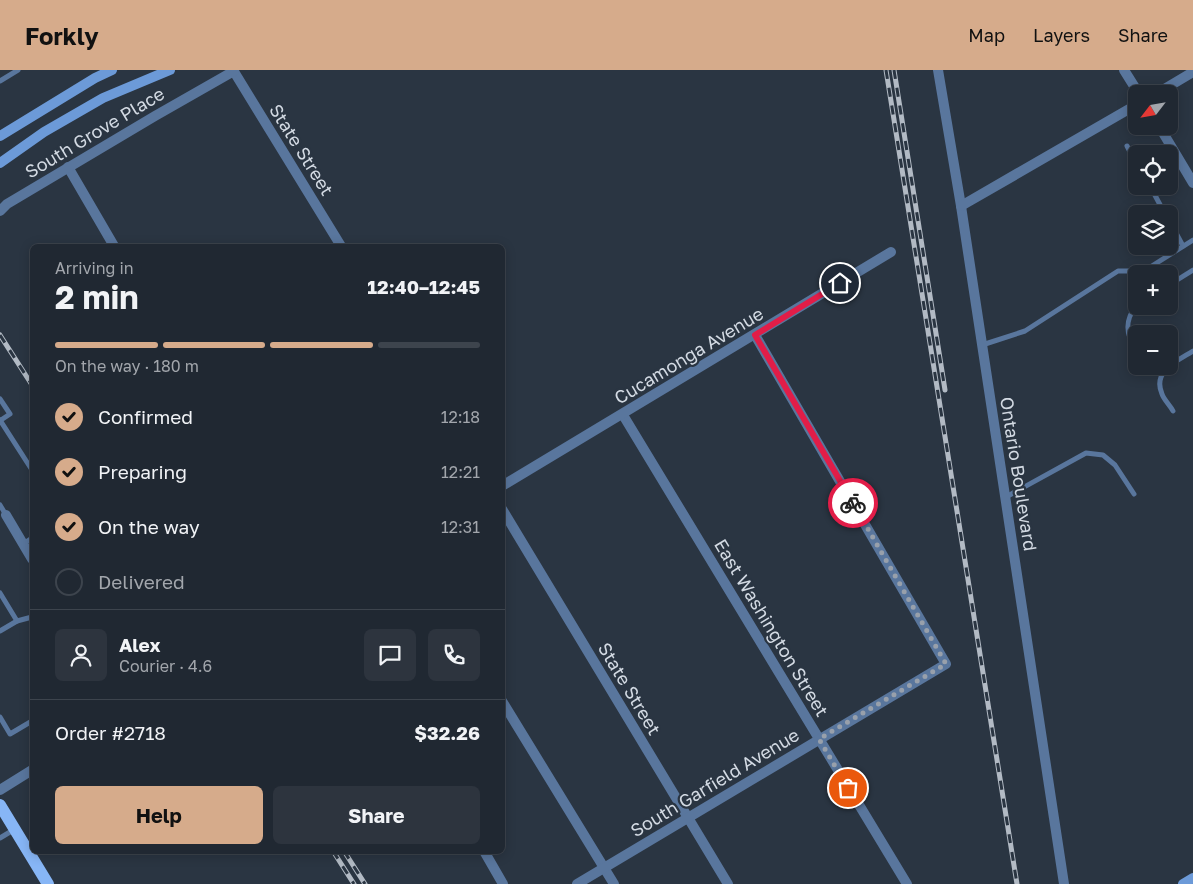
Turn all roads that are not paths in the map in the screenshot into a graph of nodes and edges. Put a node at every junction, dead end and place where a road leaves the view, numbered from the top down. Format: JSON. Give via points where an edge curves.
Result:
{"nodes":[{"id":1,"x":18,"y":70,"type":"edge"},
{"id":2,"x":112,"y":70,"type":"edge"},
{"id":3,"x":170,"y":70,"type":"edge"},
{"id":4,"x":233,"y":70,"type":"edge"},
{"id":5,"x":938,"y":70,"type":"edge"},
{"id":6,"x":1124,"y":70,"type":"edge"},
{"id":7,"x":1193,"y":72,"type":"edge"},
{"id":8,"x":0,"y":81,"type":"edge"},
{"id":9,"x":1133,"y":85,"type":"edge"},
{"id":10,"x":1171,"y":85,"type":"edge"},
{"id":11,"x":1128,"y":110,"type":"edge"},
{"id":12,"x":1164,"y":135,"type":"edge"},
{"id":13,"x":0,"y":136,"type":"edge"},
{"id":14,"x":0,"y":163,"type":"edge"},
{"id":15,"x":68,"y":167,"type":"junction"},
{"id":16,"x":1193,"y":182,"type":"edge"},
{"id":17,"x":961,"y":206,"type":"junction"},
{"id":18,"x":0,"y":211,"type":"edge"},
{"id":19,"x":1178,"y":237,"type":"edge"},
{"id":20,"x":1193,"y":240,"type":"edge"},
{"id":21,"x":113,"y":244,"type":"edge"},
{"id":22,"x":340,"y":244,"type":"edge"},
{"id":23,"x":1183,"y":246,"type":"junction"},
{"id":24,"x":891,"y":252,"type":"dead end"},
{"id":25,"x":1193,"y":270,"type":"edge"},
{"id":26,"x":1178,"y":279,"type":"edge"},
{"id":27,"x":1129,"y":315,"type":"edge"},
{"id":28,"x":1128,"y":328,"type":"edge"},
{"id":29,"x":755,"y":335,"type":"junction"},
{"id":30,"x":982,"y":345,"type":"junction"},
{"id":31,"x":1193,"y":352,"type":"edge"},
{"id":32,"x":0,"y":398,"type":"edge"},
{"id":33,"x":1173,"y":410,"type":"dead end"},
{"id":34,"x":622,"y":415,"type":"junction"},
{"id":35,"x":0,"y":420,"type":"edge"},
{"id":36,"x":30,"y":467,"type":"edge"},
{"id":37,"x":505,"y":484,"type":"edge"},
{"id":38,"x":1134,"y":494,"type":"dead end"},
{"id":39,"x":1005,"y":497,"type":"junction"},
{"id":40,"x":0,"y":505,"type":"edge"},
{"id":41,"x":6,"y":515,"type":"joint"},
{"id":42,"x":505,"y":515,"type":"edge"},
{"id":43,"x":28,"y":541,"type":"edge"},
{"id":44,"x":0,"y":593,"type":"edge"},
{"id":45,"x":30,"y":618,"type":"edge"},
{"id":46,"x":17,"y":621,"type":"junction"},
{"id":47,"x":0,"y":631,"type":"edge"},
{"id":48,"x":505,"y":707,"type":"edge"},
{"id":49,"x":0,"y":716,"type":"edge"},
{"id":50,"x":30,"y":722,"type":"edge"},
{"id":51,"x":819,"y":739,"type":"junction"},
{"id":52,"x":30,"y":771,"type":"edge"},
{"id":53,"x":0,"y":790,"type":"edge"},
{"id":54,"x":0,"y":805,"type":"edge"},
{"id":55,"x":687,"y":818,"type":"junction"},
{"id":56,"x":15,"y":829,"type":"junction"},
{"id":57,"x":0,"y":838,"type":"edge"},
{"id":58,"x":486,"y":854,"type":"edge"},
{"id":59,"x":605,"y":867,"type":"junction"},
{"id":60,"x":1193,"y":878,"type":"edge"},
{"id":61,"x":48,"y":884,"type":"edge"},
{"id":62,"x":504,"y":884,"type":"edge"},
{"id":63,"x":577,"y":884,"type":"edge"},
{"id":64,"x":614,"y":884,"type":"edge"},
{"id":65,"x":728,"y":884,"type":"edge"},
{"id":66,"x":907,"y":884,"type":"edge"},
{"id":67,"x":1064,"y":884,"type":"edge"},
{"id":68,"x":1183,"y":884,"type":"edge"}],
"edges":[{"from":1,"to":8,"type":"lane"},
{"from":2,"to":13,"type":"main road"},
{"from":3,"to":14,"type":"main road","via":[[103,98],[44,132]]},
{"from":4,"to":15,"type":"street","name":"South Grove Place"},
{"from":4,"to":22,"type":"street","name":"State Street"},
{"from":5,"to":17,"type":"street","name":"Ontario Boulevard"},
{"from":6,"to":9,"type":"street"},
{"from":7,"to":10,"type":"street"},
{"from":11,"to":17,"type":"street"},
{"from":12,"to":16,"type":"street"},
{"from":15,"to":18,"type":"street","name":"South Grove Place"},
{"from":15,"to":21,"type":"street"},
{"from":17,"to":30,"type":"street","name":"Ontario Boulevard"},
{"from":19,"to":23,"type":"lane"},
{"from":20,"to":23,"type":"lane"},
{"from":23,"to":30,"type":"lane","via":[[1144,271],[1118,272],[1026,331]]},
{"from":24,"to":29,"type":"street","name":"Cucamonga Avenue"},
{"from":25,"to":26,"type":"lane"},
{"from":27,"to":28,"type":"lane"},
{"from":29,"to":34,"type":"street","name":"Cucamonga Avenue"},
{"from":29,"to":51,"type":"street","name":"South Garfield Avenue","via":[[946,664]]},
{"from":30,"to":39,"type":"street","name":"Ontario Boulevard"},
{"from":31,"to":33,"type":"lane","via":[[1162,374],[1162,394]]},
{"from":32,"to":35,"type":"lane","via":[[10,414]]},
{"from":34,"to":37,"type":"street","name":"Cucamonga Avenue"},
{"from":34,"to":51,"type":"street","name":"East Washington Street"},
{"from":35,"to":36,"type":"lane"},
{"from":38,"to":39,"type":"lane","via":[[1103,455],[1086,453]]},
{"from":39,"to":67,"type":"street","name":"Ontario Boulevard"},
{"from":40,"to":41,"type":"lane"},
{"from":41,"to":43,"type":"street"},
{"from":42,"to":55,"type":"street","name":"State Street"},
{"from":44,"to":46,"type":"lane"},
{"from":45,"to":46,"type":"lane"},
{"from":46,"to":47,"type":"lane"},
{"from":48,"to":59,"type":"street"},
{"from":49,"to":50,"type":"lane","via":[[10,734]]},
{"from":51,"to":55,"type":"street","name":"South Garfield Avenue"},
{"from":51,"to":66,"type":"street","name":"East Washington Street"},
{"from":52,"to":53,"type":"street"},
{"from":54,"to":56,"type":"main road"},
{"from":55,"to":59,"type":"street","name":"South Garfield Avenue"},
{"from":55,"to":65,"type":"street","name":"State Street"},
{"from":56,"to":57,"type":"lane"},
{"from":56,"to":61,"type":"main road"},
{"from":58,"to":62,"type":"street"},
{"from":59,"to":63,"type":"street","name":"South Garfield Avenue"},
{"from":59,"to":64,"type":"street"},
{"from":60,"to":68,"type":"main road"}]}
